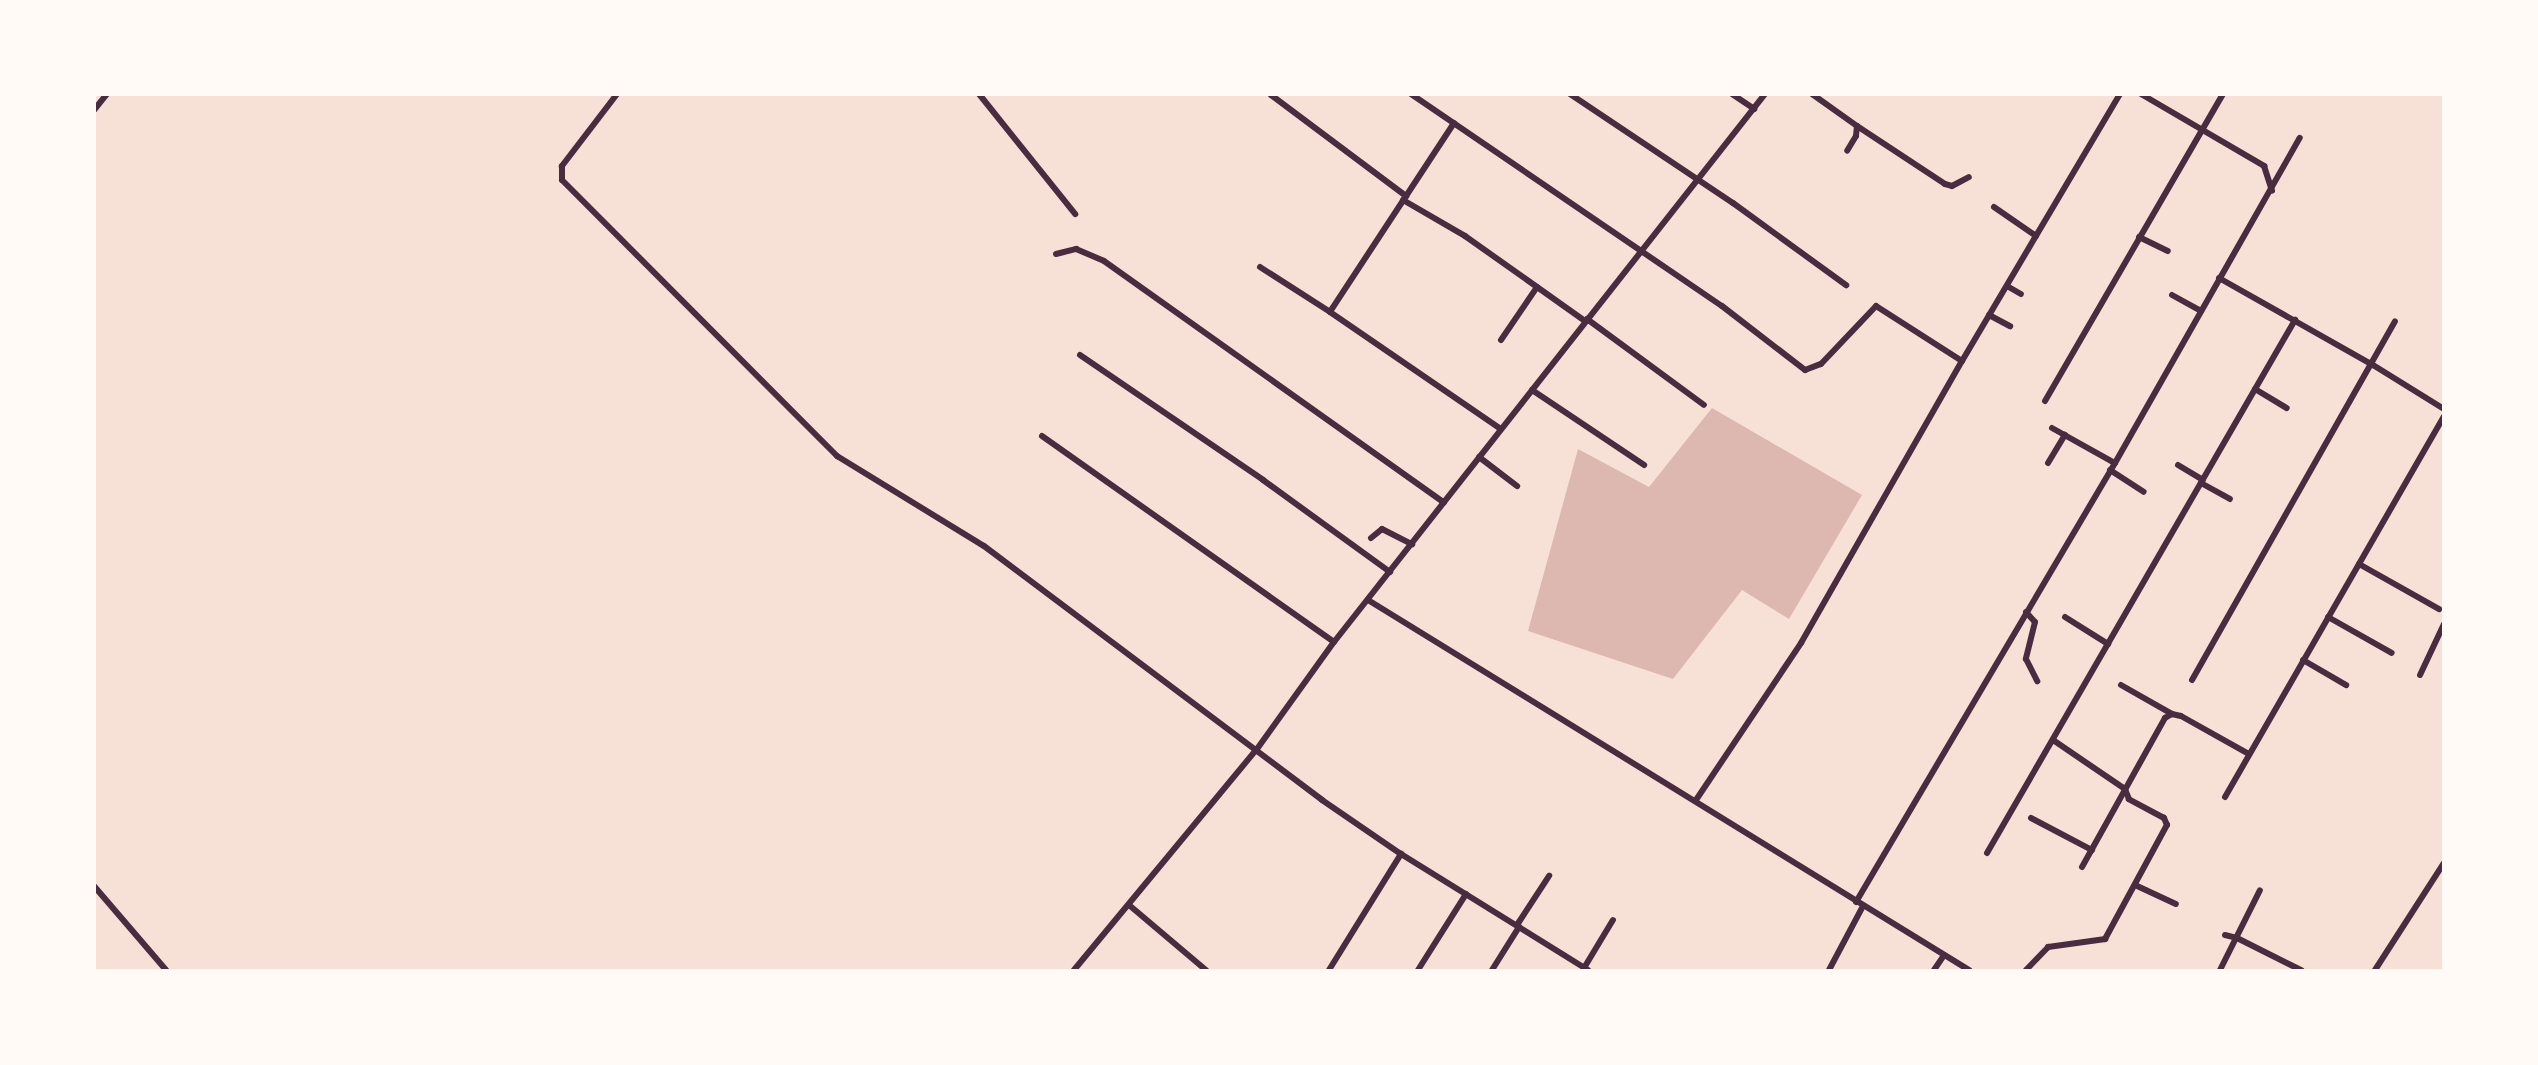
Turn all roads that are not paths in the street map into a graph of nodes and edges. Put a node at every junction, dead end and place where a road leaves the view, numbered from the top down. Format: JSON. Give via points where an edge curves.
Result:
{"nodes":[{"id":1,"x":107,"y":94,"type":"edge"},
{"id":2,"x":617,"y":94,"type":"edge"},
{"id":3,"x":979,"y":94,"type":"edge"},
{"id":4,"x":1411,"y":94,"type":"edge"},
{"id":5,"x":1570,"y":94,"type":"edge"},
{"id":6,"x":1732,"y":94,"type":"edge"},
{"id":7,"x":1765,"y":94,"type":"edge"},
{"id":8,"x":1812,"y":94,"type":"edge"},
{"id":9,"x":2120,"y":94,"type":"edge"},
{"id":10,"x":2141,"y":94,"type":"edge"},
{"id":11,"x":2222,"y":94,"type":"edge"},
{"id":12,"x":1271,"y":95,"type":"edge"},
{"id":13,"x":1754,"y":109,"type":"junction"},
{"id":14,"x":94,"y":110,"type":"edge"},
{"id":15,"x":1454,"y":123,"type":"junction"},
{"id":16,"x":1857,"y":126,"type":"junction"},
{"id":17,"x":2201,"y":131,"type":"junction"},
{"id":18,"x":2300,"y":138,"type":"dead end"},
{"id":19,"x":1847,"y":151,"type":"dead end"},
{"id":20,"x":1969,"y":177,"type":"dead end"},
{"id":21,"x":1699,"y":182,"type":"junction"},
{"id":22,"x":2272,"y":191,"type":"junction"},
{"id":23,"x":1405,"y":198,"type":"junction"},
{"id":24,"x":1994,"y":207,"type":"dead end"},
{"id":25,"x":1075,"y":214,"type":"dead end"},
{"id":26,"x":2036,"y":236,"type":"junction"},
{"id":27,"x":2139,"y":237,"type":"junction"},
{"id":28,"x":2168,"y":251,"type":"dead end"},
{"id":29,"x":1641,"y":252,"type":"junction"},
{"id":30,"x":1056,"y":254,"type":"dead end"},
{"id":31,"x":1260,"y":267,"type":"dead end"},
{"id":32,"x":2219,"y":278,"type":"junction"},
{"id":33,"x":1846,"y":285,"type":"dead end"},
{"id":34,"x":2007,"y":286,"type":"junction"},
{"id":35,"x":1537,"y":287,"type":"junction"},
{"id":36,"x":2021,"y":294,"type":"dead end"},
{"id":37,"x":2172,"y":295,"type":"dead end"},
{"id":38,"x":2201,"y":311,"type":"junction"},
{"id":39,"x":1329,"y":312,"type":"junction"},
{"id":40,"x":1989,"y":315,"type":"junction"},
{"id":41,"x":1586,"y":320,"type":"junction"},
{"id":42,"x":2295,"y":320,"type":"junction"},
{"id":43,"x":2396,"y":321,"type":"dead end"},
{"id":44,"x":2010,"y":326,"type":"dead end"},
{"id":45,"x":1501,"y":340,"type":"dead end"},
{"id":46,"x":1080,"y":355,"type":"dead end"},
{"id":47,"x":1962,"y":361,"type":"junction"},
{"id":48,"x":2373,"y":365,"type":"junction"},
{"id":49,"x":2255,"y":389,"type":"junction"},
{"id":50,"x":1532,"y":390,"type":"junction"},
{"id":51,"x":2045,"y":401,"type":"dead end"},
{"id":52,"x":1704,"y":405,"type":"dead end"},
{"id":53,"x":2287,"y":408,"type":"dead end"},
{"id":54,"x":2444,"y":409,"type":"edge"},
{"id":55,"x":2444,"y":416,"type":"edge"},
{"id":56,"x":2052,"y":428,"type":"dead end"},
{"id":57,"x":1501,"y":429,"type":"junction"},
{"id":58,"x":2065,"y":435,"type":"junction"},
{"id":59,"x":1042,"y":436,"type":"dead end"},
{"id":60,"x":1479,"y":457,"type":"junction"},
{"id":61,"x":2048,"y":463,"type":"dead end"},
{"id":62,"x":2115,"y":463,"type":"junction"},
{"id":63,"x":1644,"y":465,"type":"dead end"},
{"id":64,"x":2178,"y":465,"type":"dead end"},
{"id":65,"x":2110,"y":470,"type":"junction"},
{"id":66,"x":2202,"y":481,"type":"junction"},
{"id":67,"x":1517,"y":486,"type":"dead end"},
{"id":68,"x":2144,"y":492,"type":"dead end"},
{"id":69,"x":2230,"y":499,"type":"dead end"},
{"id":70,"x":1444,"y":503,"type":"junction"},
{"id":71,"x":1371,"y":538,"type":"dead end"},
{"id":72,"x":1412,"y":544,"type":"junction"},
{"id":73,"x":2359,"y":564,"type":"junction"},
{"id":74,"x":1390,"y":572,"type":"junction"},
{"id":75,"x":1368,"y":600,"type":"junction"},
{"id":76,"x":2439,"y":609,"type":"dead end"},
{"id":77,"x":2026,"y":612,"type":"junction"},
{"id":78,"x":2065,"y":617,"type":"dead end"},
{"id":79,"x":2328,"y":617,"type":"junction"},
{"id":80,"x":2444,"y":624,"type":"edge"},
{"id":81,"x":1334,"y":642,"type":"junction"},
{"id":82,"x":2108,"y":645,"type":"junction"},
{"id":83,"x":2392,"y":653,"type":"dead end"},
{"id":84,"x":2303,"y":660,"type":"junction"},
{"id":85,"x":2420,"y":674,"type":"dead end"},
{"id":86,"x":2192,"y":680,"type":"dead end"},
{"id":87,"x":2037,"y":681,"type":"dead end"},
{"id":88,"x":2121,"y":685,"type":"dead end"},
{"id":89,"x":2346,"y":685,"type":"dead end"},
{"id":90,"x":2172,"y":714,"type":"junction"},
{"id":91,"x":2053,"y":740,"type":"junction"},
{"id":92,"x":1257,"y":749,"type":"junction"},
{"id":93,"x":2249,"y":754,"type":"junction"},
{"id":94,"x":2125,"y":789,"type":"junction"},
{"id":95,"x":2225,"y":797,"type":"dead end"},
{"id":96,"x":1696,"y":800,"type":"junction"},
{"id":97,"x":2031,"y":818,"type":"dead end"},
{"id":98,"x":2092,"y":850,"type":"junction"},
{"id":99,"x":1987,"y":853,"type":"dead end"},
{"id":100,"x":1401,"y":854,"type":"junction"},
{"id":101,"x":2444,"y":863,"type":"edge"},
{"id":102,"x":2082,"y":867,"type":"dead end"},
{"id":103,"x":1549,"y":876,"type":"dead end"},
{"id":104,"x":2135,"y":885,"type":"junction"},
{"id":105,"x":94,"y":886,"type":"edge"},
{"id":106,"x":2260,"y":890,"type":"dead end"},
{"id":107,"x":1466,"y":894,"type":"junction"},
{"id":108,"x":1859,"y":904,"type":"junction"},
{"id":109,"x":2176,"y":904,"type":"dead end"},
{"id":110,"x":1129,"y":905,"type":"junction"},
{"id":111,"x":1613,"y":919,"type":"dead end"},
{"id":112,"x":1518,"y":926,"type":"junction"},
{"id":113,"x":2225,"y":935,"type":"dead end"},
{"id":114,"x":2237,"y":937,"type":"junction"},
{"id":115,"x":1944,"y":955,"type":"junction"},
{"id":116,"x":1582,"y":969,"type":"edge"},
{"id":117,"x":166,"y":971,"type":"edge"},
{"id":118,"x":1074,"y":971,"type":"edge"},
{"id":119,"x":1206,"y":971,"type":"edge"},
{"id":120,"x":1329,"y":971,"type":"edge"},
{"id":121,"x":1418,"y":971,"type":"edge"},
{"id":122,"x":1492,"y":971,"type":"edge"},
{"id":123,"x":1829,"y":971,"type":"edge"},
{"id":124,"x":1934,"y":971,"type":"edge"},
{"id":125,"x":1969,"y":971,"type":"edge"},
{"id":126,"x":2026,"y":971,"type":"edge"},
{"id":127,"x":2220,"y":971,"type":"edge"},
{"id":128,"x":2301,"y":971,"type":"edge"},
{"id":129,"x":2375,"y":971,"type":"edge"}],
"edges":[{"from":1,"to":14,"type":"street"},
{"from":2,"to":92,"type":"street","via":[[562,166],[562,180],[837,456],[984,546]]},
{"from":3,"to":25,"type":"street"},
{"from":4,"to":15,"type":"street"},
{"from":5,"to":21,"type":"street"},
{"from":6,"to":13,"type":"street"},
{"from":7,"to":13,"type":"street"},
{"from":8,"to":16,"type":"street"},
{"from":9,"to":26,"type":"street"},
{"from":10,"to":17,"type":"street"},
{"from":11,"to":17,"type":"street"},
{"from":12,"to":23,"type":"street"},
{"from":13,"to":21,"type":"street"},
{"from":15,"to":23,"type":"street"},
{"from":15,"to":29,"type":"street"},
{"from":16,"to":19,"type":"street"},
{"from":16,"to":20,"type":"street","via":[[1945,184],[1952,186]]},
{"from":17,"to":22,"type":"street","via":[[2264,166]]},
{"from":17,"to":27,"type":"street"},
{"from":18,"to":22,"type":"street"},
{"from":21,"to":29,"type":"street"},
{"from":21,"to":33,"type":"street"},
{"from":22,"to":32,"type":"street"},
{"from":23,"to":35,"type":"street"},
{"from":23,"to":39,"type":"street"},
{"from":24,"to":26,"type":"street"},
{"from":26,"to":34,"type":"street"},
{"from":27,"to":28,"type":"street"},
{"from":27,"to":51,"type":"street"},
{"from":29,"to":41,"type":"street"},
{"from":29,"to":47,"type":"street","via":[[1805,370],[1821,364],[1876,306]]},
{"from":30,"to":70,"type":"street","via":[[1076,250],[1104,261]]},
{"from":31,"to":39,"type":"street"},
{"from":32,"to":38,"type":"street"},
{"from":32,"to":42,"type":"street"},
{"from":34,"to":36,"type":"street"},
{"from":34,"to":40,"type":"street"},
{"from":35,"to":41,"type":"street"},
{"from":35,"to":45,"type":"street"},
{"from":37,"to":38,"type":"street"},
{"from":38,"to":62,"type":"street"},
{"from":39,"to":57,"type":"street"},
{"from":40,"to":44,"type":"street"},
{"from":40,"to":47,"type":"street"},
{"from":41,"to":50,"type":"street"},
{"from":41,"to":52,"type":"street"},
{"from":42,"to":48,"type":"street"},
{"from":42,"to":49,"type":"street"},
{"from":43,"to":48,"type":"street"},
{"from":46,"to":74,"type":"street"},
{"from":47,"to":96,"type":"street","via":[[1801,643]]},
{"from":48,"to":54,"type":"street"},
{"from":48,"to":86,"type":"street"},
{"from":49,"to":53,"type":"street"},
{"from":49,"to":66,"type":"street"},
{"from":50,"to":57,"type":"street"},
{"from":50,"to":63,"type":"street"},
{"from":55,"to":73,"type":"street"},
{"from":56,"to":58,"type":"street"},
{"from":57,"to":60,"type":"street"},
{"from":58,"to":61,"type":"street"},
{"from":58,"to":62,"type":"street"},
{"from":59,"to":81,"type":"street"},
{"from":60,"to":67,"type":"street"},
{"from":60,"to":70,"type":"street"},
{"from":62,"to":65,"type":"street"},
{"from":64,"to":66,"type":"street"},
{"from":65,"to":68,"type":"street"},
{"from":65,"to":77,"type":"street"},
{"from":66,"to":69,"type":"street"},
{"from":66,"to":82,"type":"street"},
{"from":70,"to":72,"type":"street"},
{"from":71,"to":72,"type":"street","via":[[1381,528]]},
{"from":72,"to":74,"type":"street"},
{"from":73,"to":76,"type":"street"},
{"from":73,"to":79,"type":"street"},
{"from":74,"to":75,"type":"street"},
{"from":75,"to":81,"type":"street"},
{"from":75,"to":96,"type":"street"},
{"from":77,"to":87,"type":"street","via":[[2035,622],[2026,659]]},
{"from":77,"to":108,"type":"street"},
{"from":78,"to":82,"type":"street"},
{"from":79,"to":83,"type":"street"},
{"from":79,"to":84,"type":"street"},
{"from":80,"to":85,"type":"street"},
{"from":81,"to":92,"type":"street"},
{"from":82,"to":91,"type":"street"},
{"from":84,"to":89,"type":"street"},
{"from":84,"to":93,"type":"street"},
{"from":88,"to":90,"type":"street"},
{"from":90,"to":93,"type":"street"},
{"from":90,"to":94,"type":"street","via":[[2165,718]]},
{"from":91,"to":94,"type":"street"},
{"from":91,"to":99,"type":"street"},
{"from":92,"to":100,"type":"street"},
{"from":92,"to":110,"type":"street"},
{"from":93,"to":95,"type":"street"},
{"from":94,"to":98,"type":"street"},
{"from":94,"to":104,"type":"street","via":[[2129,799],[2167,821]]},
{"from":96,"to":108,"type":"street"},
{"from":97,"to":98,"type":"street"},
{"from":98,"to":102,"type":"street"},
{"from":100,"to":107,"type":"street"},
{"from":100,"to":120,"type":"street"},
{"from":101,"to":129,"type":"street"},
{"from":103,"to":112,"type":"street"},
{"from":104,"to":109,"type":"street"},
{"from":104,"to":126,"type":"street","via":[[2105,939],[2048,947]]},
{"from":105,"to":117,"type":"street"},
{"from":106,"to":114,"type":"street"},
{"from":107,"to":112,"type":"street"},
{"from":107,"to":121,"type":"street"},
{"from":108,"to":115,"type":"street"},
{"from":108,"to":123,"type":"street"},
{"from":110,"to":118,"type":"street"},
{"from":110,"to":119,"type":"street"},
{"from":111,"to":116,"type":"street"},
{"from":112,"to":116,"type":"street"},
{"from":112,"to":122,"type":"street"},
{"from":113,"to":114,"type":"street"},
{"from":114,"to":127,"type":"street"},
{"from":114,"to":128,"type":"street"},
{"from":115,"to":124,"type":"street"},
{"from":115,"to":125,"type":"street"}]}
